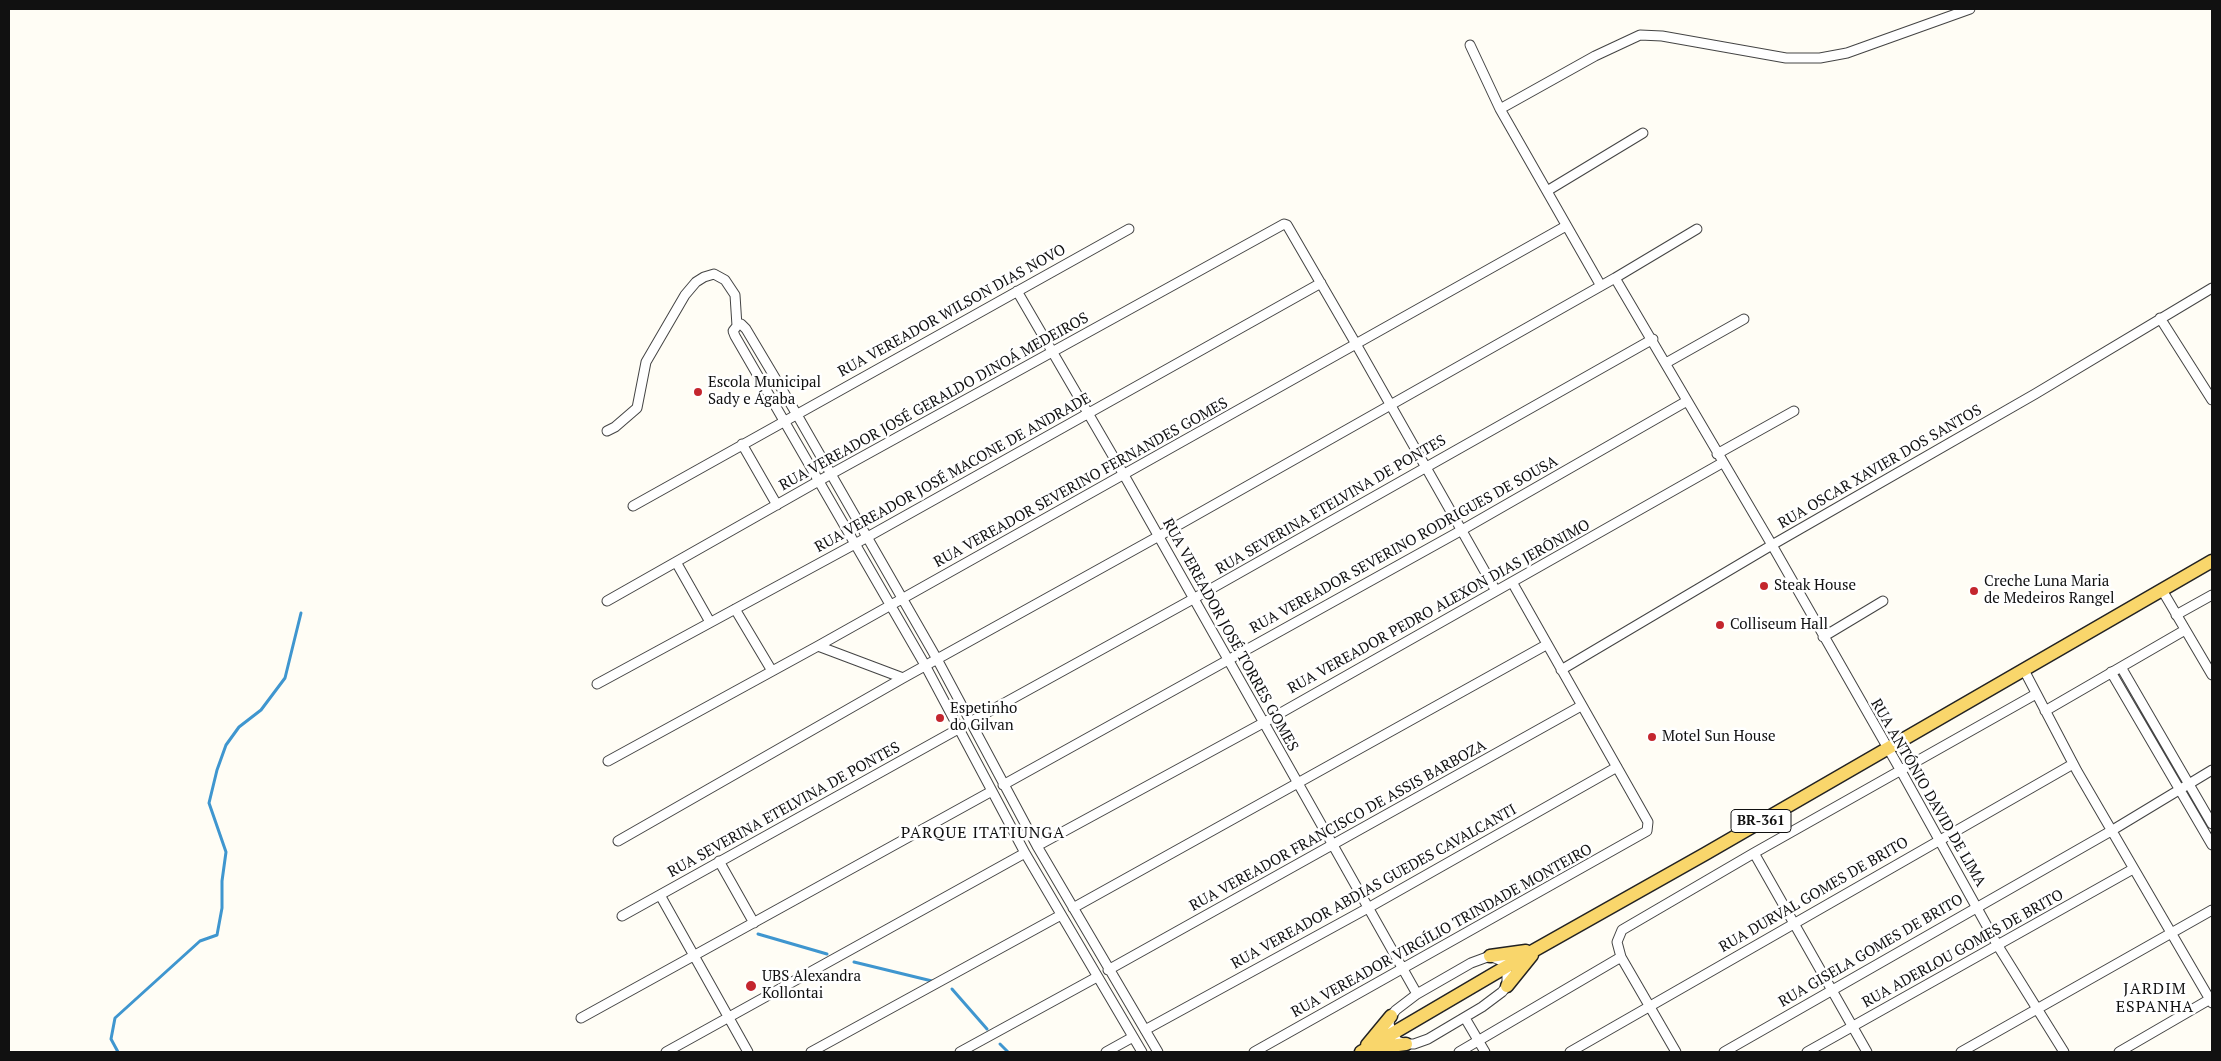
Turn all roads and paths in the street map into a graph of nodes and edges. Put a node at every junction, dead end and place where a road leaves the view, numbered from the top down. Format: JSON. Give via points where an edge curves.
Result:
{"nodes":[{"id":1,"x":1970,"y":9,"type":"edge"},
{"id":2,"x":1470,"y":45,"type":"dead end"},
{"id":3,"x":1500,"y":109,"type":"junction"},
{"id":4,"x":1643,"y":133,"type":"dead end"},
{"id":5,"x":1546,"y":192,"type":"junction"},
{"id":6,"x":1566,"y":226,"type":"junction"},
{"id":7,"x":1129,"y":229,"type":"dead end"},
{"id":8,"x":1697,"y":229,"type":"dead end"},
{"id":9,"x":1615,"y":278,"type":"junction"},
{"id":10,"x":1321,"y":283,"type":"junction"},
{"id":11,"x":1601,"y":286,"type":"junction"},
{"id":12,"x":2212,"y":288,"type":"edge"},
{"id":13,"x":1017,"y":291,"type":"junction"},
{"id":14,"x":2160,"y":318,"type":"junction"},
{"id":15,"x":1744,"y":319,"type":"dead end"},
{"id":16,"x":737,"y":326,"type":"junction"},
{"id":17,"x":1652,"y":339,"type":"junction"},
{"id":18,"x":1356,"y":344,"type":"junction"},
{"id":19,"x":1054,"y":352,"type":"junction"},
{"id":20,"x":1666,"y":363,"type":"junction"},
{"id":21,"x":2212,"y":400,"type":"edge"},
{"id":22,"x":1687,"y":401,"type":"junction"},
{"id":23,"x":1390,"y":405,"type":"junction"},
{"id":24,"x":1794,"y":411,"type":"dead end"},
{"id":25,"x":796,"y":413,"type":"junction"},
{"id":26,"x":1088,"y":414,"type":"junction"},
{"id":27,"x":784,"y":421,"type":"junction"},
{"id":28,"x":607,"y":431,"type":"dead end"},
{"id":29,"x":742,"y":444,"type":"junction"},
{"id":30,"x":1717,"y":454,"type":"junction"},
{"id":31,"x":1722,"y":462,"type":"junction"},
{"id":32,"x":1426,"y":468,"type":"junction"},
{"id":33,"x":831,"y":474,"type":"junction"},
{"id":34,"x":1124,"y":474,"type":"junction"},
{"id":35,"x":818,"y":482,"type":"junction"},
{"id":36,"x":777,"y":505,"type":"junction"},
{"id":37,"x":632,"y":506,"type":"dead end"},
{"id":38,"x":1462,"y":530,"type":"junction"},
{"id":39,"x":1158,"y":536,"type":"junction"},
{"id":40,"x":866,"y":537,"type":"junction"},
{"id":41,"x":855,"y":544,"type":"junction"},
{"id":42,"x":1772,"y":545,"type":"junction"},
{"id":43,"x":2212,"y":560,"type":"edge"},
{"id":44,"x":676,"y":562,"type":"junction"},
{"id":45,"x":1512,"y":582,"type":"junction"},
{"id":46,"x":2162,"y":590,"type":"junction"},
{"id":47,"x":1496,"y":591,"type":"junction"},
{"id":48,"x":2212,"y":595,"type":"edge"},
{"id":49,"x":902,"y":598,"type":"junction"},
{"id":50,"x":1193,"y":599,"type":"junction"},
{"id":51,"x":1883,"y":600,"type":"dead end"},
{"id":52,"x":607,"y":601,"type":"dead end"},
{"id":53,"x":890,"y":604,"type":"junction"},
{"id":54,"x":735,"y":609,"type":"junction"},
{"id":55,"x":2176,"y":615,"type":"junction"},
{"id":56,"x":710,"y":622,"type":"junction"},
{"id":57,"x":2185,"y":630,"type":"junction"},
{"id":58,"x":1823,"y":637,"type":"junction"},
{"id":59,"x":1546,"y":645,"type":"junction"},
{"id":60,"x":818,"y":646,"type":"junction"},
{"id":61,"x":937,"y":659,"type":"junction"},
{"id":62,"x":1228,"y":660,"type":"junction"},
{"id":63,"x":925,"y":666,"type":"junction"},
{"id":64,"x":2121,"y":667,"type":"junction"},
{"id":65,"x":1561,"y":670,"type":"junction"},
{"id":66,"x":2024,"y":670,"type":"junction"},
{"id":67,"x":772,"y":671,"type":"junction"},
{"id":68,"x":2111,"y":672,"type":"junction"},
{"id":69,"x":2212,"y":674,"type":"edge"},
{"id":70,"x":903,"y":678,"type":"junction"},
{"id":71,"x":597,"y":684,"type":"dead end"},
{"id":72,"x":2036,"y":694,"type":"junction"},
{"id":73,"x":1581,"y":706,"type":"junction"},
{"id":74,"x":2045,"y":711,"type":"junction"},
{"id":75,"x":970,"y":722,"type":"junction"},
{"id":76,"x":1263,"y":722,"type":"junction"},
{"id":77,"x":960,"y":728,"type":"junction"},
{"id":78,"x":1888,"y":748,"type":"junction"},
{"id":79,"x":608,"y":761,"type":"dead end"},
{"id":80,"x":2073,"y":764,"type":"junction"},
{"id":81,"x":1616,"y":767,"type":"junction"},
{"id":82,"x":2212,"y":770,"type":"edge"},
{"id":83,"x":1901,"y":771,"type":"junction"},
{"id":84,"x":1297,"y":783,"type":"junction"},
{"id":85,"x":2190,"y":784,"type":"junction"},
{"id":86,"x":1003,"y":785,"type":"junction"},
{"id":87,"x":2180,"y":790,"type":"junction"},
{"id":88,"x":992,"y":791,"type":"junction"},
{"id":89,"x":2212,"y":824,"type":"edge"},
{"id":90,"x":2111,"y":831,"type":"junction"},
{"id":91,"x":1939,"y":840,"type":"junction"},
{"id":92,"x":618,"y":841,"type":"dead end"},
{"id":93,"x":2212,"y":845,"type":"edge"},
{"id":94,"x":1037,"y":846,"type":"junction"},
{"id":95,"x":1333,"y":846,"type":"junction"},
{"id":96,"x":1025,"y":853,"type":"junction"},
{"id":97,"x":1754,"y":853,"type":"junction"},
{"id":98,"x":720,"y":861,"type":"junction"},
{"id":99,"x":2133,"y":869,"type":"junction"},
{"id":100,"x":660,"y":894,"type":"junction"},
{"id":101,"x":1977,"y":906,"type":"junction"},
{"id":102,"x":1073,"y":908,"type":"junction"},
{"id":103,"x":1368,"y":908,"type":"junction"},
{"id":104,"x":2212,"y":910,"type":"edge"},
{"id":105,"x":1061,"y":915,"type":"junction"},
{"id":106,"x":622,"y":916,"type":"dead end"},
{"id":107,"x":754,"y":923,"type":"junction"},
{"id":108,"x":1793,"y":923,"type":"junction"},
{"id":109,"x":2171,"y":934,"type":"junction"},
{"id":110,"x":1998,"y":946,"type":"junction"},
{"id":111,"x":1535,"y":950,"type":"junction"},
{"id":112,"x":694,"y":956,"type":"junction"},
{"id":113,"x":1490,"y":956,"type":"junction"},
{"id":114,"x":1621,"y":957,"type":"junction"},
{"id":115,"x":1506,"y":967,"type":"junction"},
{"id":116,"x":1403,"y":969,"type":"junction"},
{"id":117,"x":1108,"y":970,"type":"junction"},
{"id":118,"x":1097,"y":977,"type":"junction"},
{"id":119,"x":1506,"y":986,"type":"junction"},
{"id":120,"x":1831,"y":989,"type":"junction"},
{"id":121,"x":1417,"y":994,"type":"junction"},
{"id":122,"x":2211,"y":1000,"type":"edge"},
{"id":123,"x":1649,"y":1005,"type":"junction"},
{"id":124,"x":2037,"y":1010,"type":"junction"},
{"id":125,"x":1390,"y":1016,"type":"junction"},
{"id":126,"x":581,"y":1018,"type":"dead end"},
{"id":127,"x":728,"y":1018,"type":"junction"},
{"id":128,"x":1465,"y":1018,"type":"junction"},
{"id":129,"x":1852,"y":1026,"type":"junction"},
{"id":130,"x":1145,"y":1030,"type":"junction"},
{"id":131,"x":1392,"y":1034,"type":"junction"},
{"id":132,"x":1133,"y":1037,"type":"junction"},
{"id":133,"x":1478,"y":1041,"type":"junction"},
{"id":134,"x":1406,"y":1044,"type":"junction"},
{"id":135,"x":1364,"y":1051,"type":"edge"},
{"id":136,"x":666,"y":1052,"type":"edge"},
{"id":137,"x":748,"y":1052,"type":"edge"},
{"id":138,"x":810,"y":1052,"type":"edge"},
{"id":139,"x":960,"y":1052,"type":"edge"},
{"id":140,"x":1106,"y":1052,"type":"edge"},
{"id":141,"x":1142,"y":1052,"type":"edge"},
{"id":142,"x":1158,"y":1052,"type":"edge"},
{"id":143,"x":1254,"y":1052,"type":"edge"},
{"id":144,"x":1458,"y":1052,"type":"edge"},
{"id":145,"x":1484,"y":1052,"type":"edge"},
{"id":146,"x":1570,"y":1052,"type":"edge"},
{"id":147,"x":1676,"y":1052,"type":"edge"},
{"id":148,"x":1724,"y":1052,"type":"edge"},
{"id":149,"x":1807,"y":1052,"type":"edge"},
{"id":150,"x":1867,"y":1052,"type":"edge"},
{"id":151,"x":1961,"y":1052,"type":"edge"},
{"id":152,"x":2064,"y":1052,"type":"edge"},
{"id":153,"x":2118,"y":1052,"type":"edge"}],
"edges":[{"from":1,"to":3,"type":"street","via":[[1820,58],[1786,58],[1640,35]]},
{"from":2,"to":3,"type":"street"},
{"from":3,"to":5,"type":"street"},
{"from":4,"to":5,"type":"street"},
{"from":5,"to":6,"type":"street"},
{"from":6,"to":11,"type":"street"},
{"from":6,"to":18,"type":"street","name":"RUA VEREADOR SEVERINO FERNANDES GOMES"},
{"from":7,"to":13,"type":"street","name":"RUA VEREADOR WILSON DIAS NOVO"},
{"from":8,"to":9,"type":"street"},
{"from":9,"to":11,"type":"street"},
{"from":9,"to":17,"type":"street","name":"RUA ANTÓNIO DAVID DE LIMA"},
{"from":10,"to":18,"type":"street"},
{"from":10,"to":19,"type":"street","name":"RUA VEREADOR JOSÉ GERALDO DINOÁ MEDEIROS","via":[[1287,225],[1274,228]]},
{"from":10,"to":26,"type":"street","name":"RUA VEREADOR JOSÉ MACONE DE ANDRADE"},
{"from":11,"to":23,"type":"street"},
{"from":12,"to":14,"type":"street","name":"RUA OSCAR XAVIER DOS SANTOS"},
{"from":13,"to":19,"type":"street","name":"RUA VEREADOR JOSÉ TORRES GOMES"},
{"from":13,"to":25,"type":"street","name":"RUA VEREADOR WILSON DIAS NOVO"},
{"from":14,"to":21,"type":"street"},
{"from":14,"to":42,"type":"street","name":"RUA OSCAR XAVIER DOS SANTOS"},
{"from":15,"to":20,"type":"street"},
{"from":16,"to":25,"type":"street","via":[[741,324],[746,329]]},
{"from":16,"to":27,"type":"street","via":[[733,330],[735,336]]},
{"from":16,"to":28,"type":"street","via":[[732,287],[714,274],[696,282],[646,362],[637,408]]},
{"from":17,"to":20,"type":"street","name":"RUA ANTÓNIO DAVID DE LIMA"},
{"from":17,"to":32,"type":"street","name":"RUA SEVERINA ETELVINA DE PONTES"},
{"from":18,"to":23,"type":"street"},
{"from":18,"to":34,"type":"street","name":"RUA VEREADOR SEVERINO FERNANDES GOMES"},
{"from":19,"to":26,"type":"street","name":"RUA VEREADOR JOSÉ TORRES GOMES"},
{"from":19,"to":33,"type":"street","name":"RUA VEREADOR JOSÉ GERALDO DINOÁ MEDEIROS"},
{"from":20,"to":22,"type":"street","name":"RUA ANTÓNIO DAVID DE LIMA"},
{"from":22,"to":30,"type":"street","name":"RUA ANTÓNIO DAVID DE LIMA"},
{"from":22,"to":38,"type":"street","name":"RUA VEREADOR SEVERINO RODRIGUES DE SOUSA"},
{"from":23,"to":32,"type":"street"},
{"from":23,"to":39,"type":"street"},
{"from":24,"to":30,"type":"street"},
{"from":25,"to":27,"type":"street","name":"RUA VEREADOR WILSON DIAS NOVO"},
{"from":25,"to":33,"type":"street"},
{"from":26,"to":34,"type":"street","name":"RUA VEREADOR JOSÉ TORRES GOMES"},
{"from":26,"to":40,"type":"street","name":"RUA VEREADOR JOSÉ MACONE DE ANDRADE"},
{"from":27,"to":29,"type":"street","name":"RUA VEREADOR WILSON DIAS NOVO"},
{"from":27,"to":35,"type":"street"},
{"from":29,"to":36,"type":"street"},
{"from":29,"to":37,"type":"street","name":"RUA VEREADOR WILSON DIAS NOVO"},
{"from":30,"to":31,"type":"street","name":"RUA ANTÓNIO DAVID DE LIMA"},
{"from":31,"to":42,"type":"street","name":"RUA ANTÓNIO DAVID DE LIMA"},
{"from":31,"to":45,"type":"street","name":"RUA VEREADOR PEDRO ALEXON DIAS JERÔNIMO"},
{"from":32,"to":38,"type":"street"},
{"from":32,"to":50,"type":"street","name":"RUA SEVERINA ETELVINA DE PONTES"},
{"from":33,"to":35,"type":"street","name":"RUA VEREADOR JOSÉ GERALDO DINOÁ MEDEIROS"},
{"from":33,"to":40,"type":"street"},
{"from":34,"to":39,"type":"street","name":"RUA VEREADOR JOSÉ TORRES GOMES"},
{"from":34,"to":49,"type":"street","name":"RUA VEREADOR SEVERINO FERNANDES GOMES"},
{"from":35,"to":36,"type":"street","name":"RUA VEREADOR JOSÉ GERALDO DINOÁ MEDEIROS"},
{"from":35,"to":41,"type":"street"},
{"from":36,"to":44,"type":"street","name":"RUA VEREADOR JOSÉ GERALDO DINOÁ MEDEIROS"},
{"from":38,"to":47,"type":"street"},
{"from":38,"to":62,"type":"street","name":"RUA VEREADOR SEVERINO RODRIGUES DE SOUSA"},
{"from":39,"to":50,"type":"street","name":"RUA VEREADOR JOSÉ TORRES GOMES"},
{"from":39,"to":61,"type":"street"},
{"from":40,"to":41,"type":"street","name":"RUA VEREADOR JOSÉ MACONE DE ANDRADE"},
{"from":40,"to":49,"type":"street"},
{"from":41,"to":53,"type":"street"},
{"from":41,"to":54,"type":"street","name":"RUA VEREADOR JOSÉ MACONE DE ANDRADE"},
{"from":42,"to":58,"type":"street","name":"RUA ANTÓNIO DAVID DE LIMA"},
{"from":42,"to":65,"type":"street","name":"RUA OSCAR XAVIER DOS SANTOS"},
{"from":43,"to":46,"type":"main road","number":"BR-361"},
{"from":44,"to":52,"type":"street","name":"RUA VEREADOR JOSÉ GERALDO DINOÁ MEDEIROS"},
{"from":44,"to":56,"type":"street"},
{"from":45,"to":47,"type":"street","name":"RUA VEREADOR PEDRO ALEXON DIAS JERÔNIMO"},
{"from":45,"to":59,"type":"street"},
{"from":46,"to":55,"type":"street"},
{"from":46,"to":66,"type":"main road","number":"BR-361"},
{"from":47,"to":76,"type":"street","name":"RUA VEREADOR PEDRO ALEXON DIAS JERÔNIMO"},
{"from":48,"to":55,"type":"street"},
{"from":49,"to":53,"type":"street","name":"RUA VEREADOR SEVERINO FERNANDES GOMES"},
{"from":49,"to":61,"type":"street"},
{"from":50,"to":62,"type":"street","name":"RUA VEREADOR JOSÉ TORRES GOMES"},
{"from":50,"to":75,"type":"street","name":"RUA SEVERINA ETELVINA DE PONTES"},
{"from":51,"to":58,"type":"street"},
{"from":53,"to":60,"type":"street","name":"RUA VEREADOR SEVERINO FERNANDES GOMES"},
{"from":53,"to":63,"type":"street"},
{"from":54,"to":56,"type":"street","name":"RUA VEREADOR JOSÉ MACONE DE ANDRADE"},
{"from":54,"to":67,"type":"street"},
{"from":55,"to":57,"type":"street"},
{"from":56,"to":71,"type":"street","name":"RUA VEREADOR JOSÉ MACONE DE ANDRADE"},
{"from":57,"to":64,"type":"street"},
{"from":57,"to":69,"type":"street"},
{"from":58,"to":78,"type":"street","name":"RUA ANTÓNIO DAVID DE LIMA"},
{"from":59,"to":65,"type":"street"},
{"from":59,"to":84,"type":"street"},
{"from":60,"to":67,"type":"street","name":"RUA VEREADOR SEVERINO FERNANDES GOMES"},
{"from":60,"to":70,"type":"street"},
{"from":61,"to":63,"type":"street"},
{"from":61,"to":75,"type":"street"},
{"from":62,"to":76,"type":"street","name":"RUA VEREADOR JOSÉ TORRES GOMES"},
{"from":62,"to":86,"type":"street","name":"RUA VEREADOR SEVERINO RODRIGUES DE SOUSA"},
{"from":63,"to":70,"type":"street"},
{"from":63,"to":77,"type":"street"},
{"from":64,"to":68,"type":"street"},
{"from":64,"to":85,"type":"street"},
{"from":65,"to":73,"type":"street"},
{"from":66,"to":72,"type":"street"},
{"from":66,"to":78,"type":"main road","number":"BR-361"},
{"from":67,"to":79,"type":"street","name":"RUA VEREADOR SEVERINO FERNANDES GOMES"},
{"from":68,"to":74,"type":"street"},
{"from":68,"to":87,"type":"street"},
{"from":70,"to":92,"type":"street"},
{"from":72,"to":74,"type":"street"},
{"from":72,"to":83,"type":"street"},
{"from":73,"to":81,"type":"street"},
{"from":73,"to":95,"type":"street","name":"RUA VEREADOR FRANCISCO DE ASSIS BARBOZA"},
{"from":74,"to":80,"type":"street"},
{"from":75,"to":86,"type":"street"},
{"from":76,"to":84,"type":"street","name":"RUA VEREADOR JOSÉ TORRES GOMES"},
{"from":76,"to":94,"type":"street","name":"RUA VEREADOR PEDRO ALEXON DIAS JERÔNIMO"},
{"from":77,"to":88,"type":"street"},
{"from":77,"to":98,"type":"street","name":"RUA SEVERINA ETELVINA DE PONTES"},
{"from":78,"to":83,"type":"street","name":"RUA ANTÓNIO DAVID DE LIMA"},
{"from":78,"to":111,"type":"main road","number":"BR-361"},
{"from":80,"to":90,"type":"street"},
{"from":80,"to":91,"type":"street","name":"RUA DURVAL GOMES DE BRITO"},
{"from":81,"to":103,"type":"street","name":"RUA VEREADOR ABDIAS GUEDES CAVALCANTI"},
{"from":81,"to":116,"type":"street","name":"RUA VEREADOR VIRGÍLIO TRINDADE MONTEIRO","via":[[1648,822],[1643,834]]},
{"from":82,"to":85,"type":"street","name":"RUA GISELA GOMES DE BRITO"},
{"from":83,"to":91,"type":"street","name":"RUA ANTÓNIO DAVID DE LIMA"},
{"from":83,"to":97,"type":"street"},
{"from":84,"to":95,"type":"street","name":"RUA VEREADOR JOSÉ TORRES GOMES"},
{"from":84,"to":102,"type":"street"},
{"from":85,"to":87,"type":"street","name":"RUA GISELA GOMES DE BRITO"},
{"from":85,"to":89,"type":"street"},
{"from":86,"to":94,"type":"street"},
{"from":87,"to":90,"type":"street","name":"RUA GISELA GOMES DE BRITO"},
{"from":87,"to":93,"type":"street"},
{"from":88,"to":96,"type":"street"},
{"from":88,"to":107,"type":"street"},
{"from":90,"to":99,"type":"street"},
{"from":90,"to":101,"type":"street","name":"RUA GISELA GOMES DE BRITO"},
{"from":91,"to":101,"type":"street","name":"RUA ANTÓNIO DAVID DE LIMA"},
{"from":91,"to":108,"type":"street","name":"RUA DURVAL GOMES DE BRITO"},
{"from":94,"to":102,"type":"street"},
{"from":95,"to":103,"type":"street","name":"RUA VEREADOR JOSÉ TORRES GOMES"},
{"from":95,"to":117,"type":"street","name":"RUA VEREADOR FRANCISCO DE ASSIS BARBOZA"},
{"from":96,"to":105,"type":"street"},
{"from":96,"to":127,"type":"street"},
{"from":97,"to":108,"type":"street"},
{"from":97,"to":114,"type":"street","via":[[1622,930],[1617,942]]},
{"from":98,"to":100,"type":"street","name":"RUA SEVERINA ETELVINA DE PONTES"},
{"from":98,"to":107,"type":"street"},
{"from":99,"to":109,"type":"street"},
{"from":99,"to":110,"type":"street","name":"RUA ADERLOU GOMES DE BRITO"},
{"from":100,"to":106,"type":"street","name":"RUA SEVERINA ETELVINA DE PONTES"},
{"from":100,"to":112,"type":"street"},
{"from":101,"to":110,"type":"street","name":"RUA ANTÓNIO DAVID DE LIMA"},
{"from":101,"to":120,"type":"street","name":"RUA GISELA GOMES DE BRITO"},
{"from":102,"to":117,"type":"street"},
{"from":103,"to":116,"type":"street","name":"RUA VEREADOR JOSÉ TORRES GOMES"},
{"from":103,"to":130,"type":"street","name":"RUA VEREADOR ABDIAS GUEDES CAVALCANTI"},
{"from":104,"to":109,"type":"street"},
{"from":105,"to":118,"type":"street"},
{"from":105,"to":138,"type":"street"},
{"from":107,"to":112,"type":"street"},
{"from":108,"to":120,"type":"street"},
{"from":108,"to":123,"type":"street","name":"RUA DURVAL GOMES DE BRITO"},
{"from":109,"to":122,"type":"street"},
{"from":109,"to":124,"type":"street"},
{"from":110,"to":124,"type":"street","name":"RUA ANTÓNIO DAVID DE LIMA"},
{"from":110,"to":129,"type":"street","name":"RUA ADERLOU GOMES DE BRITO"},
{"from":111,"to":113,"type":"main road"},
{"from":111,"to":115,"type":"main road","number":"BR-361"},
{"from":111,"to":119,"type":"main road"},
{"from":112,"to":126,"type":"street"},
{"from":112,"to":127,"type":"street"},
{"from":113,"to":115,"type":"street"},
{"from":113,"to":121,"type":"street","via":[[1471,963]]},
{"from":114,"to":123,"type":"street"},
{"from":114,"to":133,"type":"street"},
{"from":115,"to":119,"type":"street"},
{"from":115,"to":131,"type":"main road","number":"BR-361"},
{"from":116,"to":121,"type":"street","name":"RUA VEREADOR JOSÉ TORRES GOMES"},
{"from":116,"to":143,"type":"street","name":"RUA VEREADOR VIRGÍLIO TRINDADE MONTEIRO"},
{"from":117,"to":130,"type":"street"},
{"from":118,"to":132,"type":"street"},
{"from":118,"to":139,"type":"street"},
{"from":119,"to":128,"type":"street","via":[[1482,1008]]},
{"from":120,"to":129,"type":"street"},
{"from":120,"to":148,"type":"street","name":"RUA GISELA GOMES DE BRITO"},
{"from":121,"to":125,"type":"street"},
{"from":122,"to":153,"type":"street"},
{"from":123,"to":146,"type":"street","name":"RUA DURVAL GOMES DE BRITO"},
{"from":123,"to":147,"type":"street"},
{"from":124,"to":151,"type":"street"},
{"from":124,"to":152,"type":"street","name":"RUA ANTÓNIO DAVID DE LIMA"},
{"from":125,"to":131,"type":"street"},
{"from":125,"to":135,"type":"main road"},
{"from":127,"to":136,"type":"street"},
{"from":127,"to":137,"type":"street"},
{"from":128,"to":133,"type":"street"},
{"from":128,"to":134,"type":"street","via":[[1421,1042]]},
{"from":129,"to":149,"type":"street","name":"RUA ADERLOU GOMES DE BRITO"},
{"from":129,"to":150,"type":"street"},
{"from":130,"to":142,"type":"street"},
{"from":131,"to":134,"type":"street","via":[[1397,1041]]},
{"from":131,"to":135,"type":"main road","number":"BR-361"},
{"from":132,"to":140,"type":"street"},
{"from":132,"to":141,"type":"street"},
{"from":133,"to":144,"type":"street"},
{"from":133,"to":145,"type":"street"},
{"from":134,"to":135,"type":"main road"}]}
